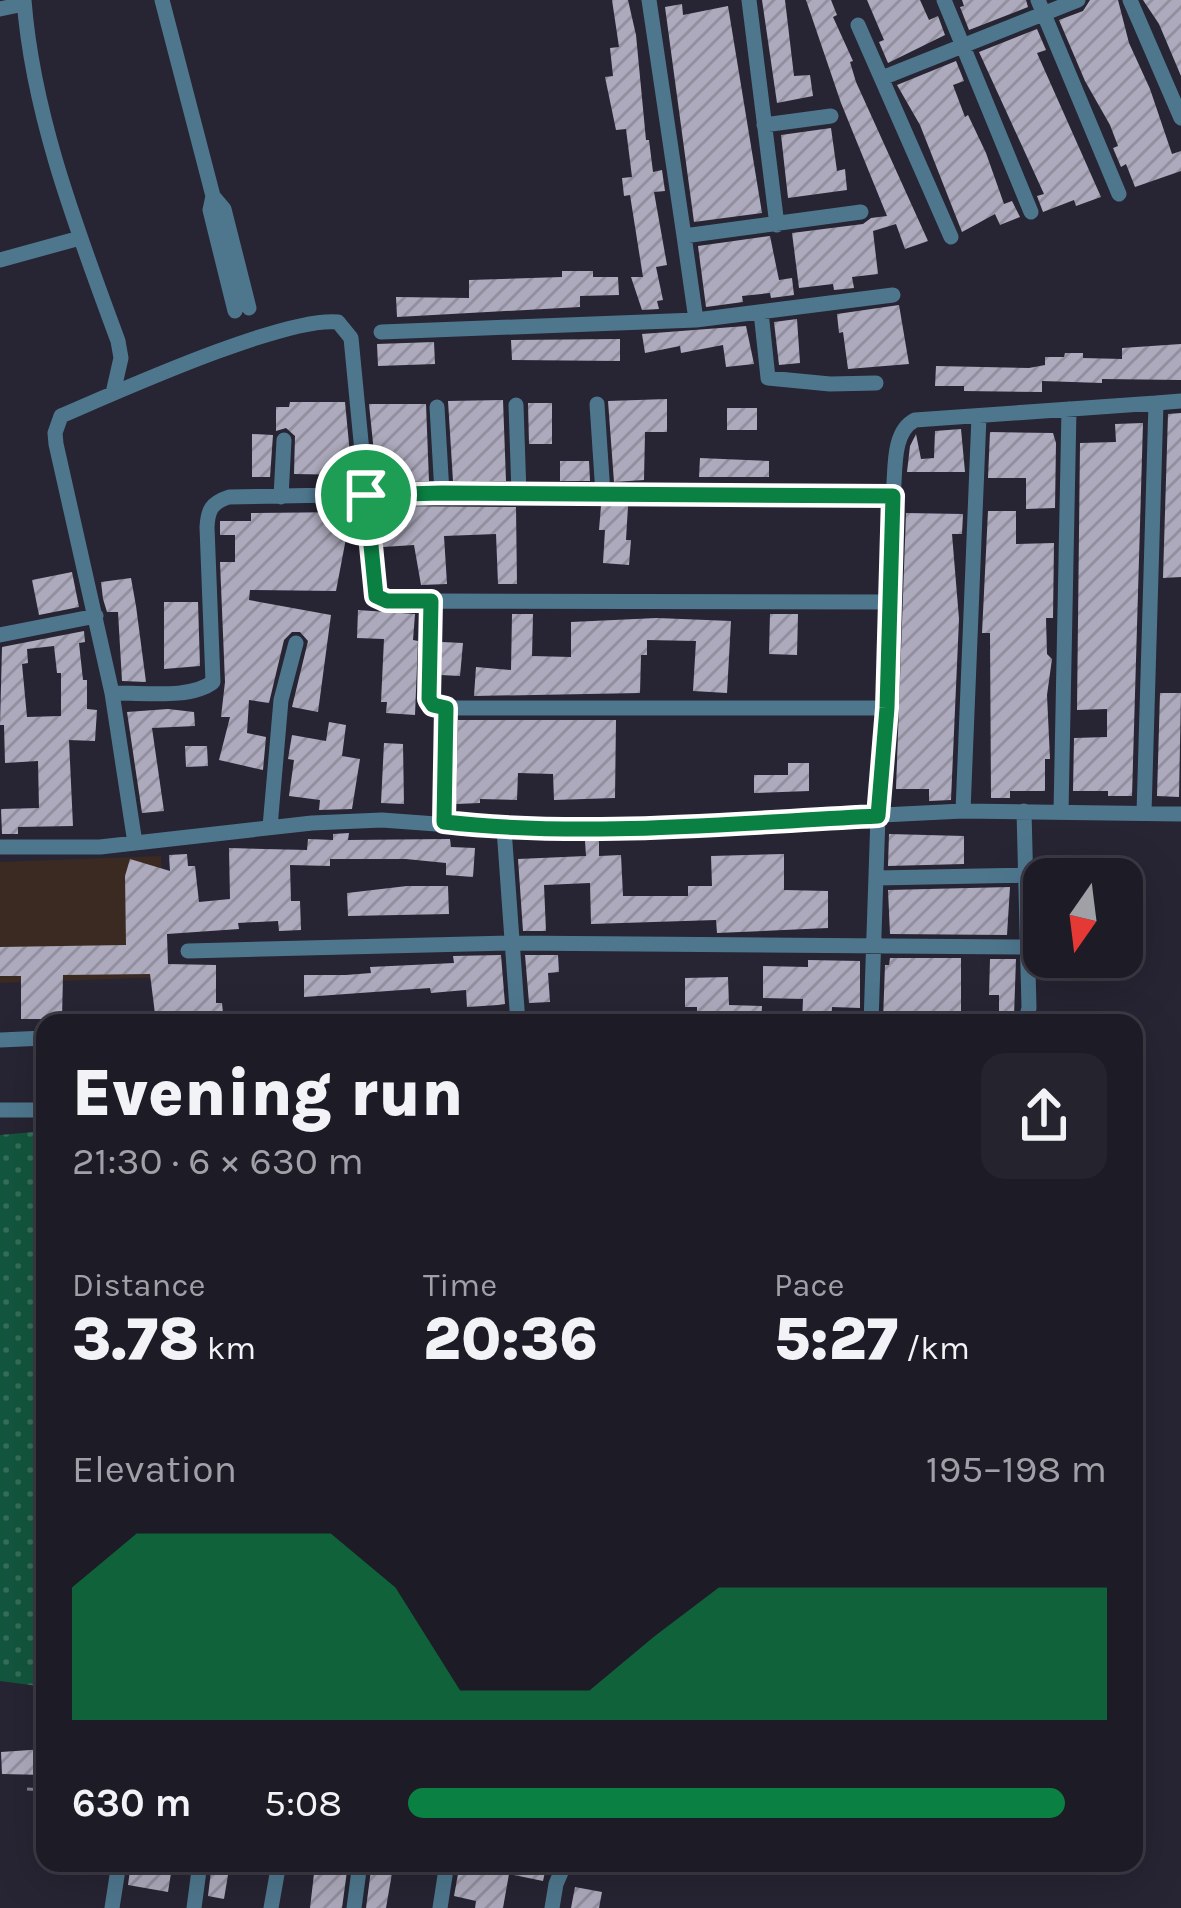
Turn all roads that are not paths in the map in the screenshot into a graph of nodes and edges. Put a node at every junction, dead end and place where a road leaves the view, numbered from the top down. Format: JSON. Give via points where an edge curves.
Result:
{"nodes":[{"id":1,"x":162,"y":0,"type":"edge"},
{"id":2,"x":649,"y":0,"type":"edge"},
{"id":3,"x":749,"y":0,"type":"edge"},
{"id":4,"x":944,"y":0,"type":"edge"},
{"id":5,"x":1078,"y":0,"type":"edge"},
{"id":6,"x":1130,"y":0,"type":"edge"},
{"id":7,"x":24,"y":2,"type":"edge"},
{"id":8,"x":1041,"y":7,"type":"edge"},
{"id":9,"x":0,"y":9,"type":"edge"},
{"id":10,"x":858,"y":25,"type":"dead end"},
{"id":11,"x":963,"y":46,"type":"junction"},
{"id":12,"x":882,"y":78,"type":"junction"},
{"id":13,"x":831,"y":116,"type":"dead end"},
{"id":14,"x":1181,"y":118,"type":"edge"},
{"id":15,"x":764,"y":124,"type":"junction"},
{"id":16,"x":1119,"y":194,"type":"dead end"},
{"id":17,"x":861,"y":212,"type":"dead end"},
{"id":18,"x":1031,"y":212,"type":"dead end"},
{"id":19,"x":777,"y":225,"type":"junction"},
{"id":20,"x":684,"y":236,"type":"junction"},
{"id":21,"x":951,"y":237,"type":"dead end"},
{"id":22,"x":80,"y":238,"type":"junction"},
{"id":23,"x":0,"y":260,"type":"edge"},
{"id":24,"x":893,"y":295,"type":"dead end"},
{"id":25,"x":242,"y":309,"type":"dead end"},
{"id":26,"x":761,"y":312,"type":"junction"},
{"id":27,"x":696,"y":320,"type":"junction"},
{"id":28,"x":381,"y":332,"type":"dead end"},
{"id":29,"x":877,"y":383,"type":"dead end"},
{"id":30,"x":114,"y":391,"type":"junction"},
{"id":31,"x":1181,"y":401,"type":"edge"},
{"id":32,"x":1156,"y":403,"type":"junction"},
{"id":33,"x":516,"y":404,"type":"dead end"},
{"id":34,"x":597,"y":404,"type":"dead end"},
{"id":35,"x":437,"y":407,"type":"dead end"},
{"id":36,"x":1069,"y":409,"type":"junction"},
{"id":37,"x":979,"y":416,"type":"junction"},
{"id":38,"x":284,"y":440,"type":"dead end"},
{"id":39,"x":442,"y":493,"type":"junction"},
{"id":40,"x":519,"y":494,"type":"junction"},
{"id":41,"x":603,"y":494,"type":"junction"},
{"id":42,"x":366,"y":495,"type":"junction"},
{"id":43,"x":893,"y":496,"type":"junction"},
{"id":44,"x":280,"y":497,"type":"junction"},
{"id":45,"x":431,"y":601,"type":"junction"},
{"id":46,"x":892,"y":602,"type":"junction"},
{"id":47,"x":96,"y":616,"type":"junction"},
{"id":48,"x":0,"y":634,"type":"edge"},
{"id":49,"x":296,"y":644,"type":"dead end"},
{"id":50,"x":112,"y":693,"type":"junction"},
{"id":51,"x":446,"y":708,"type":"junction"},
{"id":52,"x":887,"y":708,"type":"junction"},
{"id":53,"x":963,"y":811,"type":"junction"},
{"id":54,"x":1024,"y":811,"type":"junction"},
{"id":55,"x":1061,"y":812,"type":"junction"},
{"id":56,"x":1144,"y":813,"type":"junction"},
{"id":57,"x":1181,"y":814,"type":"edge"},
{"id":58,"x":878,"y":816,"type":"junction"},
{"id":59,"x":444,"y":822,"type":"junction"},
{"id":60,"x":270,"y":827,"type":"junction"},
{"id":61,"x":504,"y":829,"type":"junction"},
{"id":62,"x":135,"y":843,"type":"junction"},
{"id":63,"x":0,"y":847,"type":"edge"},
{"id":64,"x":1025,"y":858,"type":"edge"},
{"id":65,"x":1023,"y":875,"type":"edge"},
{"id":66,"x":877,"y":878,"type":"junction"},
{"id":67,"x":511,"y":944,"type":"junction"},
{"id":68,"x":1023,"y":947,"type":"edge"},
{"id":69,"x":874,"y":948,"type":"junction"},
{"id":70,"x":188,"y":951,"type":"dead end"},
{"id":71,"x":1028,"y":978,"type":"edge"},
{"id":72,"x":517,"y":1014,"type":"edge"},
{"id":73,"x":871,"y":1014,"type":"edge"},
{"id":74,"x":1027,"y":1014,"type":"edge"},
{"id":75,"x":36,"y":1038,"type":"edge"},
{"id":76,"x":0,"y":1040,"type":"edge"},
{"id":77,"x":0,"y":1110,"type":"edge"},
{"id":78,"x":36,"y":1110,"type":"edge"},
{"id":79,"x":118,"y":1872,"type":"edge"},
{"id":80,"x":199,"y":1872,"type":"edge"},
{"id":81,"x":277,"y":1872,"type":"edge"},
{"id":82,"x":359,"y":1872,"type":"edge"},
{"id":83,"x":446,"y":1872,"type":"edge"},
{"id":84,"x":562,"y":1872,"type":"edge"},
{"id":85,"x":112,"y":1908,"type":"edge"},
{"id":86,"x":194,"y":1908,"type":"edge"},
{"id":87,"x":271,"y":1908,"type":"edge"},
{"id":88,"x":354,"y":1908,"type":"edge"},
{"id":89,"x":440,"y":1908,"type":"edge"},
{"id":90,"x":552,"y":1908,"type":"edge"}],
"edges":[{"from":1,"to":25,"type":"street","via":[[213,196],[210,210]]},
{"from":2,"to":20,"type":"street"},
{"from":3,"to":15,"type":"street"},
{"from":4,"to":11,"type":"street"},
{"from":5,"to":8,"type":"street"},
{"from":6,"to":14,"type":"street"},
{"from":7,"to":9,"type":"street"},
{"from":7,"to":22,"type":"street","via":[[44,113]]},
{"from":8,"to":11,"type":"street"},
{"from":8,"to":16,"type":"street"},
{"from":10,"to":12,"type":"street"},
{"from":11,"to":12,"type":"street"},
{"from":11,"to":18,"type":"street"},
{"from":12,"to":21,"type":"street"},
{"from":13,"to":15,"type":"street"},
{"from":15,"to":19,"type":"street"},
{"from":17,"to":19,"type":"street"},
{"from":19,"to":20,"type":"street"},
{"from":20,"to":27,"type":"street"},
{"from":22,"to":23,"type":"street"},
{"from":22,"to":30,"type":"street","via":[[118,341]]},
{"from":24,"to":26,"type":"street"},
{"from":26,"to":27,"type":"street"},
{"from":26,"to":29,"type":"street","via":[[768,378]]},
{"from":27,"to":28,"type":"street"},
{"from":30,"to":42,"type":"street","via":[[284,330],[338,322],[351,338]]},
{"from":30,"to":47,"type":"street","via":[[61,416],[55,433]]},
{"from":31,"to":32,"type":"street"},
{"from":32,"to":36,"type":"street"},
{"from":32,"to":56,"type":"street"},
{"from":33,"to":40,"type":"street"},
{"from":34,"to":41,"type":"street"},
{"from":35,"to":39,"type":"street"},
{"from":36,"to":37,"type":"street"},
{"from":36,"to":55,"type":"street"},
{"from":37,"to":43,"type":"street","via":[[907,423]]},
{"from":37,"to":53,"type":"street"},
{"from":38,"to":44,"type":"street"},
{"from":39,"to":40,"type":"street"},
{"from":39,"to":42,"type":"street"},
{"from":40,"to":41,"type":"street"},
{"from":41,"to":43,"type":"street"},
{"from":42,"to":44,"type":"street"},
{"from":42,"to":45,"type":"street","via":[[376,596]]},
{"from":43,"to":46,"type":"street"},
{"from":44,"to":50,"type":"street","via":[[229,497],[208,512],[213,682]]},
{"from":45,"to":46,"type":"street"},
{"from":45,"to":51,"type":"street","via":[[429,699]]},
{"from":46,"to":52,"type":"street"},
{"from":47,"to":48,"type":"street"},
{"from":47,"to":50,"type":"street"},
{"from":49,"to":60,"type":"street","via":[[281,700]]},
{"from":50,"to":62,"type":"street"},
{"from":51,"to":52,"type":"street"},
{"from":51,"to":59,"type":"street"},
{"from":52,"to":58,"type":"street"},
{"from":53,"to":54,"type":"street"},
{"from":53,"to":58,"type":"street"},
{"from":54,"to":55,"type":"street"},
{"from":54,"to":64,"type":"street"},
{"from":55,"to":56,"type":"street"},
{"from":56,"to":57,"type":"street"},
{"from":58,"to":61,"type":"street"},
{"from":58,"to":66,"type":"street"},
{"from":59,"to":60,"type":"street"},
{"from":59,"to":61,"type":"street"},
{"from":60,"to":62,"type":"street"},
{"from":61,"to":67,"type":"street"},
{"from":62,"to":63,"type":"street"},
{"from":65,"to":66,"type":"street"},
{"from":66,"to":69,"type":"street"},
{"from":67,"to":69,"type":"street"},
{"from":67,"to":70,"type":"street"},
{"from":67,"to":72,"type":"street"},
{"from":68,"to":69,"type":"street"},
{"from":69,"to":73,"type":"street"},
{"from":71,"to":74,"type":"street"},
{"from":75,"to":76,"type":"street"},
{"from":77,"to":78,"type":"street"},
{"from":79,"to":85,"type":"street"},
{"from":80,"to":86,"type":"street"},
{"from":81,"to":87,"type":"street"},
{"from":82,"to":88,"type":"street"},
{"from":83,"to":89,"type":"street"},
{"from":84,"to":90,"type":"street"}]}
